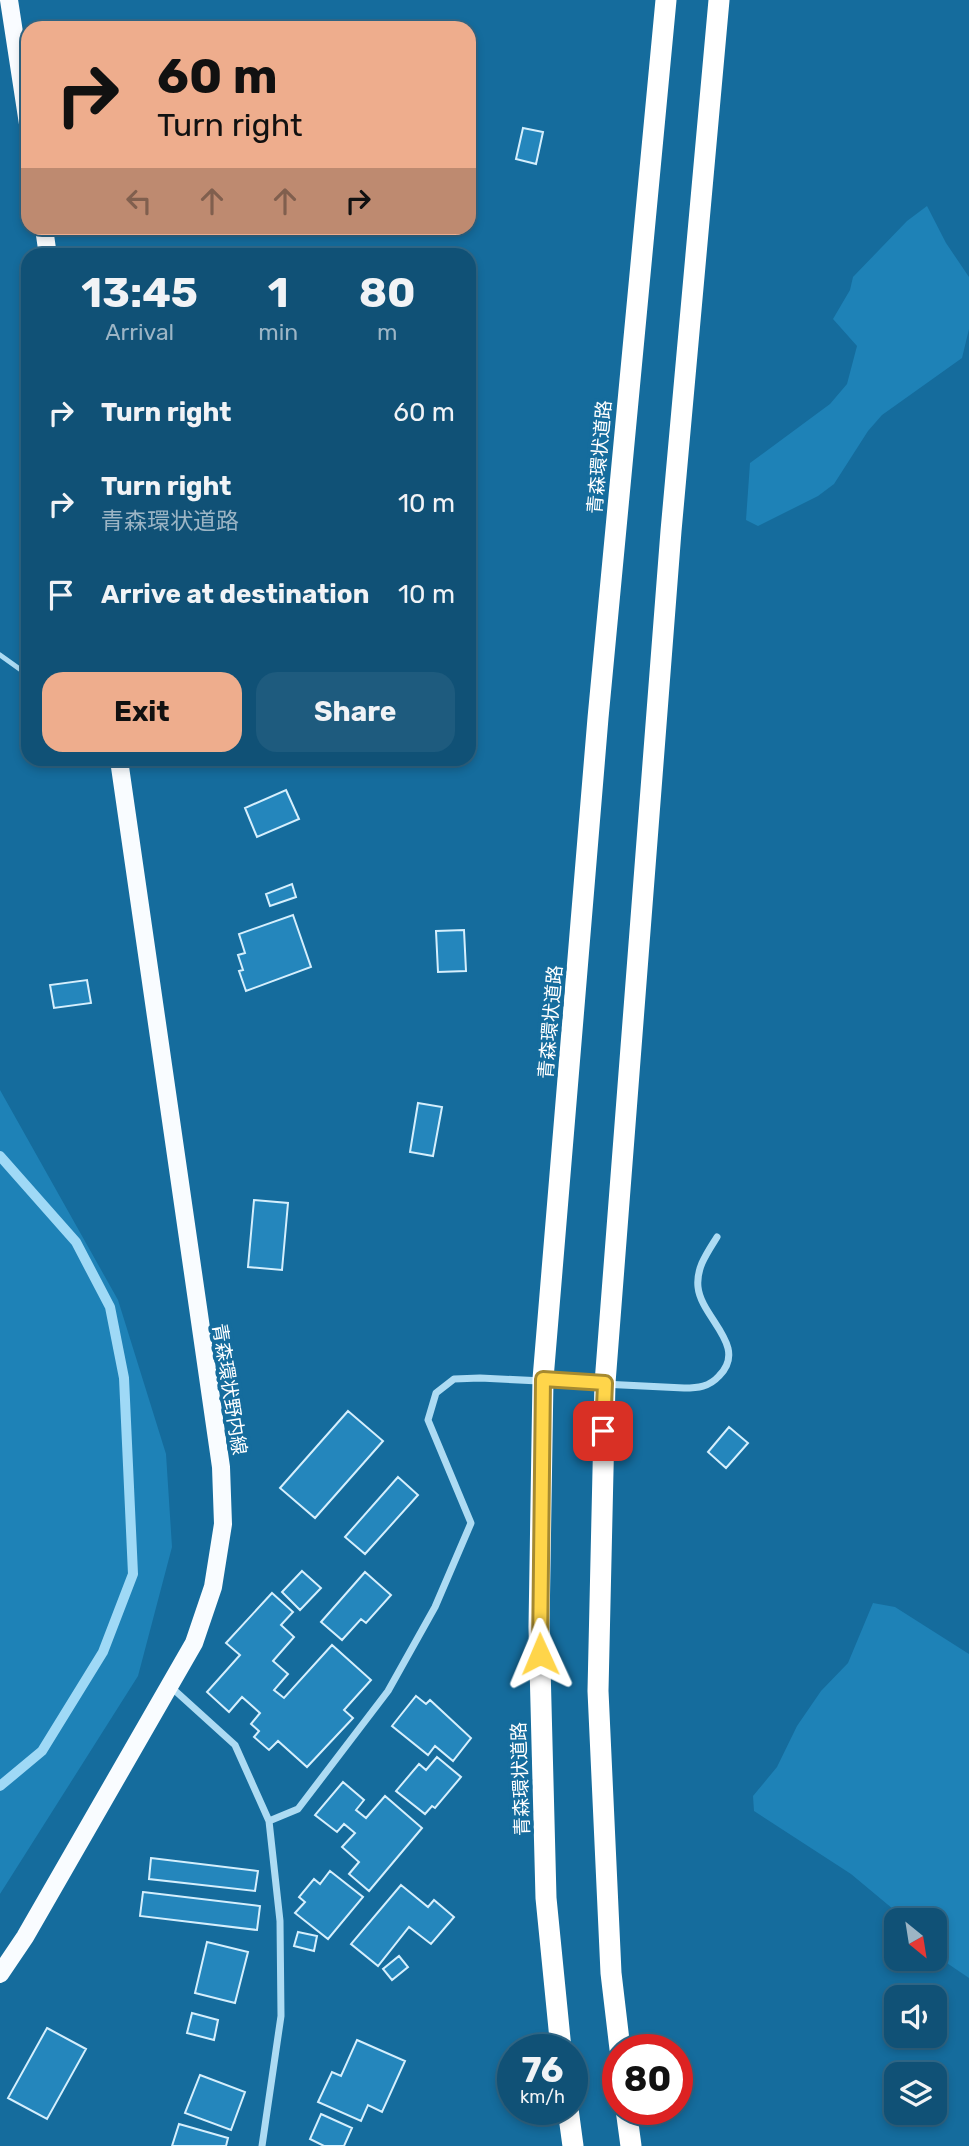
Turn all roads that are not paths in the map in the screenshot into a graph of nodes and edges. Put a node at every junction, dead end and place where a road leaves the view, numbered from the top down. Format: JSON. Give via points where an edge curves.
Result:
{"nodes":[{"id":1,"x":9,"y":0,"type":"edge"},
{"id":2,"x":666,"y":0,"type":"edge"},
{"id":3,"x":719,"y":0,"type":"edge"},
{"id":4,"x":21,"y":78,"type":"edge"},
{"id":5,"x":0,"y":655,"type":"edge"},
{"id":6,"x":21,"y":670,"type":"edge"},
{"id":7,"x":120,"y":766,"type":"edge"},
{"id":8,"x":717,"y":1237,"type":"dead end"},
{"id":9,"x":543,"y":1379,"type":"junction"},
{"id":10,"x":605,"y":1383,"type":"junction"},
{"id":11,"x":171,"y":1687,"type":"junction"},
{"id":12,"x":270,"y":1821,"type":"junction"},
{"id":13,"x":0,"y":1974,"type":"edge"},
{"id":14,"x":560,"y":2034,"type":"edge"},
{"id":15,"x":618,"y":2034,"type":"edge"},
{"id":16,"x":570,"y":2125,"type":"edge"},
{"id":17,"x":628,"y":2125,"type":"edge"},
{"id":18,"x":262,"y":2146,"type":"edge"},
{"id":19,"x":573,"y":2146,"type":"edge"},
{"id":20,"x":631,"y":2146,"type":"edge"}],
"edges":[{"from":1,"to":4,"type":"main road"},
{"from":2,"to":9,"type":"highway","name":"青森環状道路","via":[[600,690]]},
{"from":3,"to":10,"type":"highway","via":[[671,531]]},
{"from":5,"to":6,"type":"lane"},
{"from":7,"to":11,"type":"main road","name":"青森環状野内線","via":[[220,1467],[223,1524],[213,1587],[194,1643]]},
{"from":8,"to":10,"type":"street","via":[[698,1273],[698,1288],[700,1300],[728,1345],[722,1373],[698,1388]]},
{"from":9,"to":10,"type":"street"},
{"from":9,"to":12,"type":"street","via":[[454,1379],[436,1393],[428,1420],[471,1523],[435,1607],[388,1691],[298,1809]]},
{"from":9,"to":14,"type":"highway","name":"青森環状道路","via":[[540,1668],[546,1898]]},
{"from":10,"to":15,"type":"highway","via":[[598,1690],[611,1973]]},
{"from":11,"to":12,"type":"street","via":[[235,1745]]},
{"from":11,"to":13,"type":"main road","name":"青森環状野内線"},
{"from":12,"to":18,"type":"street","via":[[280,1922],[281,2016]]},
{"from":16,"to":19,"type":"highway"},
{"from":17,"to":20,"type":"highway"}]}
